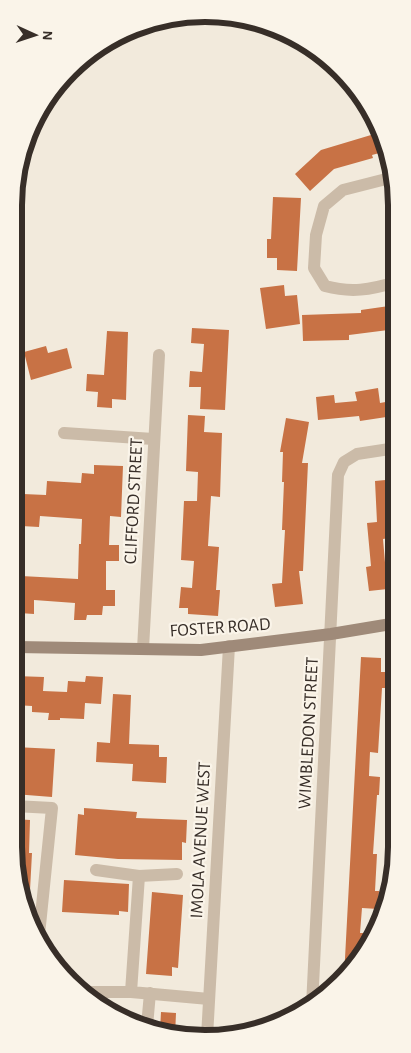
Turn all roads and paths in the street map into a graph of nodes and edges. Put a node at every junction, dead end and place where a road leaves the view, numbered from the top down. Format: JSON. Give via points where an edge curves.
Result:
{"nodes":[{"id":1,"x":386,"y":179,"type":"edge"},
{"id":2,"x":388,"y":285,"type":"edge"},
{"id":3,"x":159,"y":355,"type":"dead end"},
{"id":4,"x":64,"y":433,"type":"dead end"},
{"id":5,"x":153,"y":440,"type":"junction"},
{"id":6,"x":388,"y":449,"type":"edge"},
{"id":7,"x":388,"y":624,"type":"edge"},
{"id":8,"x":331,"y":634,"type":"junction"},
{"id":9,"x":22,"y":646,"type":"edge"},
{"id":10,"x":229,"y":646,"type":"junction"},
{"id":11,"x":143,"y":648,"type":"junction"},
{"id":12,"x":22,"y":806,"type":"edge"},
{"id":13,"x":96,"y":870,"type":"dead end"},
{"id":14,"x":177,"y":874,"type":"dead end"},
{"id":15,"x":139,"y":876,"type":"junction"},
{"id":16,"x":40,"y":926,"type":"edge"},
{"id":17,"x":93,"y":992,"type":"edge"},
{"id":18,"x":131,"y":992,"type":"junction"},
{"id":19,"x":150,"y":993,"type":"junction"},
{"id":20,"x":313,"y":996,"type":"edge"},
{"id":21,"x":208,"y":1000,"type":"junction"},
{"id":22,"x":147,"y":1021,"type":"edge"},
{"id":23,"x":207,"y":1030,"type":"edge"}],
"edges":[{"from":1,"to":2,"type":"street","via":[[343,190],[324,206],[316,235],[314,268],[325,286],[343,291]]},
{"from":3,"to":5,"type":"street","name":"CLIFFORD STREET"},
{"from":4,"to":5,"type":"street"},
{"from":5,"to":11,"type":"street","name":"CLIFFORD STREET"},
{"from":6,"to":8,"type":"street","name":"WIMBLEDON STREET","via":[[357,454],[344,462],[338,475]]},
{"from":7,"to":8,"type":"street","name":"FOSTER ROAD"},
{"from":8,"to":10,"type":"street","name":"FOSTER ROAD"},
{"from":8,"to":20,"type":"street","name":"WIMBLEDON STREET"},
{"from":9,"to":11,"type":"street","name":"FOSTER ROAD"},
{"from":10,"to":11,"type":"street","name":"FOSTER ROAD","via":[[202,650]]},
{"from":10,"to":21,"type":"street","name":"IMOLA AVENUE WEST"},
{"from":12,"to":16,"type":"street","via":[[52,808]]},
{"from":13,"to":15,"type":"street"},
{"from":14,"to":15,"type":"street"},
{"from":15,"to":18,"type":"street"},
{"from":17,"to":18,"type":"street"},
{"from":18,"to":19,"type":"street"},
{"from":19,"to":21,"type":"street"},
{"from":19,"to":22,"type":"street"},
{"from":21,"to":23,"type":"street","name":"IMOLA AVENUE WEST"}]}
